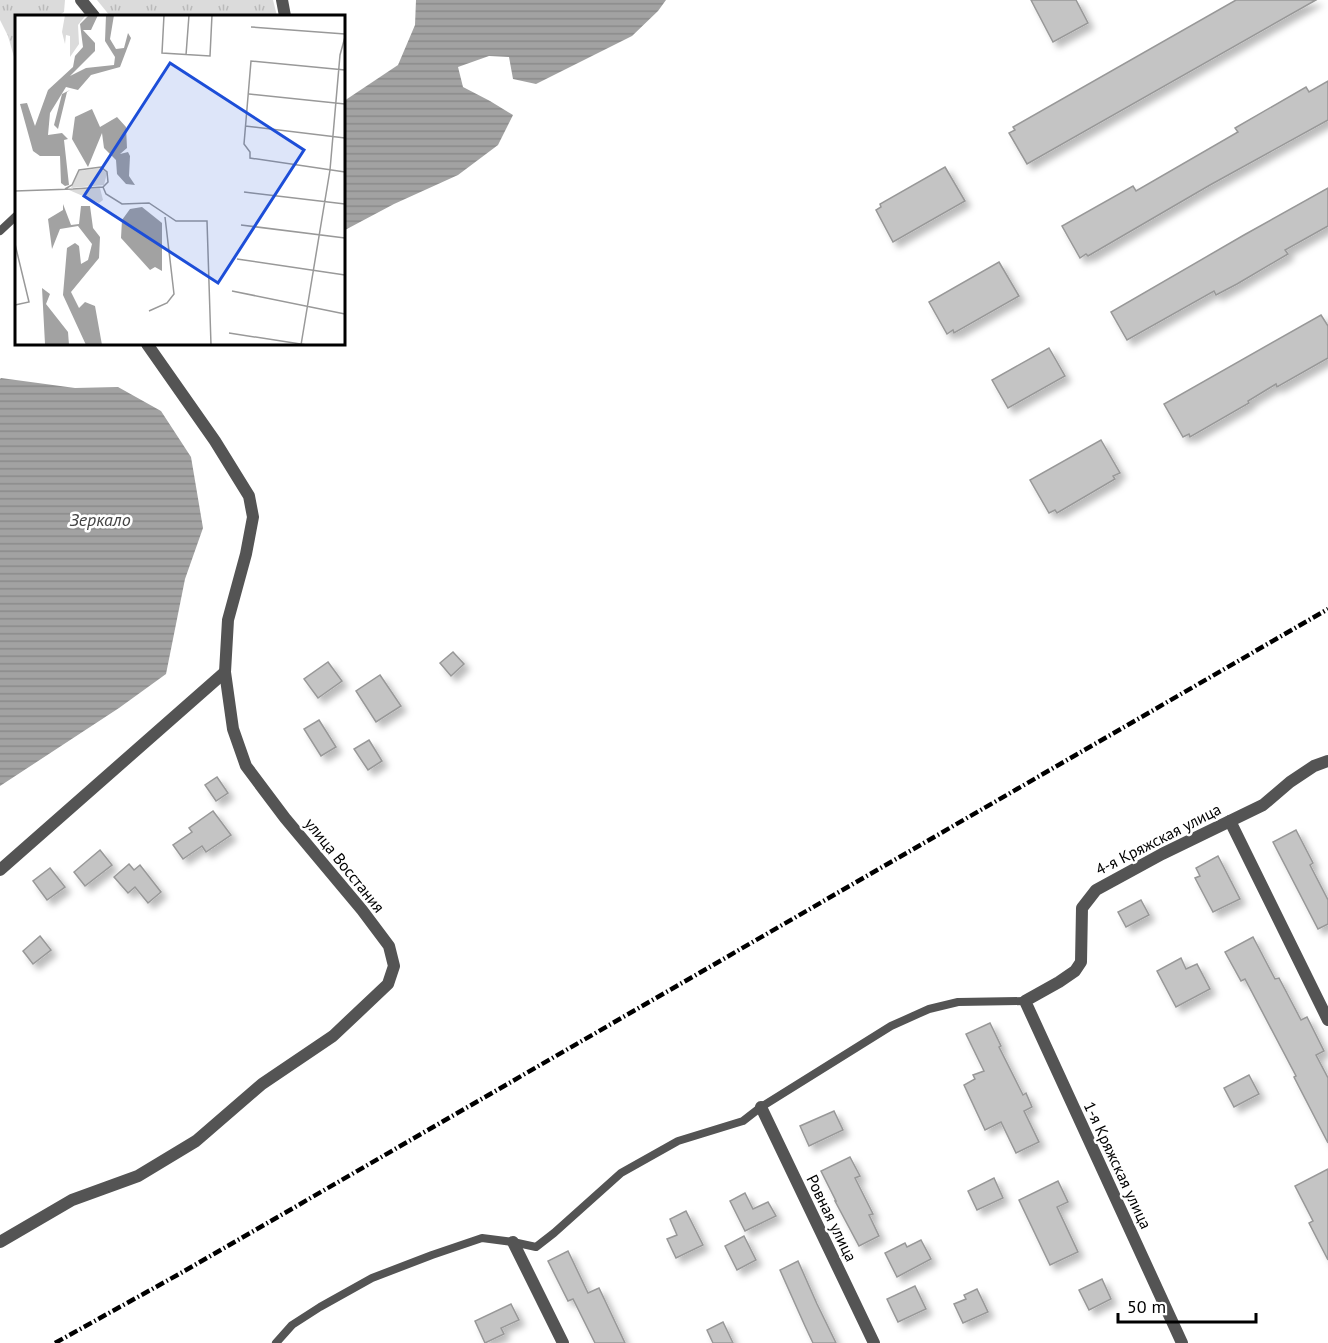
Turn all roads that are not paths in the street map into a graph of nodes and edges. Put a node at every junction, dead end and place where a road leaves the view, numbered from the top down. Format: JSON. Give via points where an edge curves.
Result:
{"nodes":[{"id":1,"x":81,"y":0,"type":"edge"},
{"id":2,"x":282,"y":0,"type":"edge"},
{"id":3,"x":93,"y":15,"type":"edge"},
{"id":4,"x":285,"y":15,"type":"edge"},
{"id":5,"x":15,"y":217,"type":"edge"},
{"id":6,"x":0,"y":231,"type":"edge"},
{"id":7,"x":148,"y":345,"type":"edge"},
{"id":8,"x":225,"y":672,"type":"junction"},
{"id":9,"x":1328,"y":761,"type":"edge"},
{"id":10,"x":1230,"y":821,"type":"junction"},
{"id":11,"x":0,"y":870,"type":"edge"},
{"id":12,"x":1025,"y":1001,"type":"junction"},
{"id":13,"x":1328,"y":1020,"type":"edge"},
{"id":14,"x":761,"y":1107,"type":"junction"},
{"id":15,"x":0,"y":1242,"type":"edge"},
{"id":16,"x":513,"y":1242,"type":"junction"},
{"id":17,"x":276,"y":1343,"type":"edge"},
{"id":18,"x":563,"y":1343,"type":"edge"},
{"id":19,"x":874,"y":1343,"type":"edge"},
{"id":20,"x":1182,"y":1343,"type":"edge"}],
"edges":[{"from":1,"to":3,"type":"street"},
{"from":2,"to":4,"type":"street"},
{"from":5,"to":6,"type":"lane"},
{"from":7,"to":8,"type":"street","name":"улица Восстания","via":[[249,496],[253,517],[228,620]]},
{"from":8,"to":11,"type":"street"},
{"from":8,"to":15,"type":"street","name":"улица Восстания","via":[[233,729],[246,766],[389,946],[394,966],[388,984],[333,1036],[262,1084],[196,1141],[138,1176],[72,1200]]},
{"from":9,"to":10,"type":"street","name":"4-я Кряжская улица","via":[[1290,782],[1263,805]]},
{"from":10,"to":12,"type":"street","name":"4-я Кряжская улица","via":[[1096,890],[1082,908],[1081,962],[1075,971]]},
{"from":10,"to":13,"type":"street"},
{"from":12,"to":14,"type":"lane","via":[[958,1002],[929,1009],[891,1026]]},
{"from":12,"to":20,"type":"street","name":"1-я Кряжская улица"},
{"from":14,"to":16,"type":"lane","via":[[743,1121],[678,1141],[621,1173],[536,1247]]},
{"from":14,"to":19,"type":"street","name":"Ровная улица"},
{"from":16,"to":17,"type":"lane","via":[[482,1238],[372,1278],[320,1307],[292,1326]]},
{"from":16,"to":18,"type":"street"}]}
